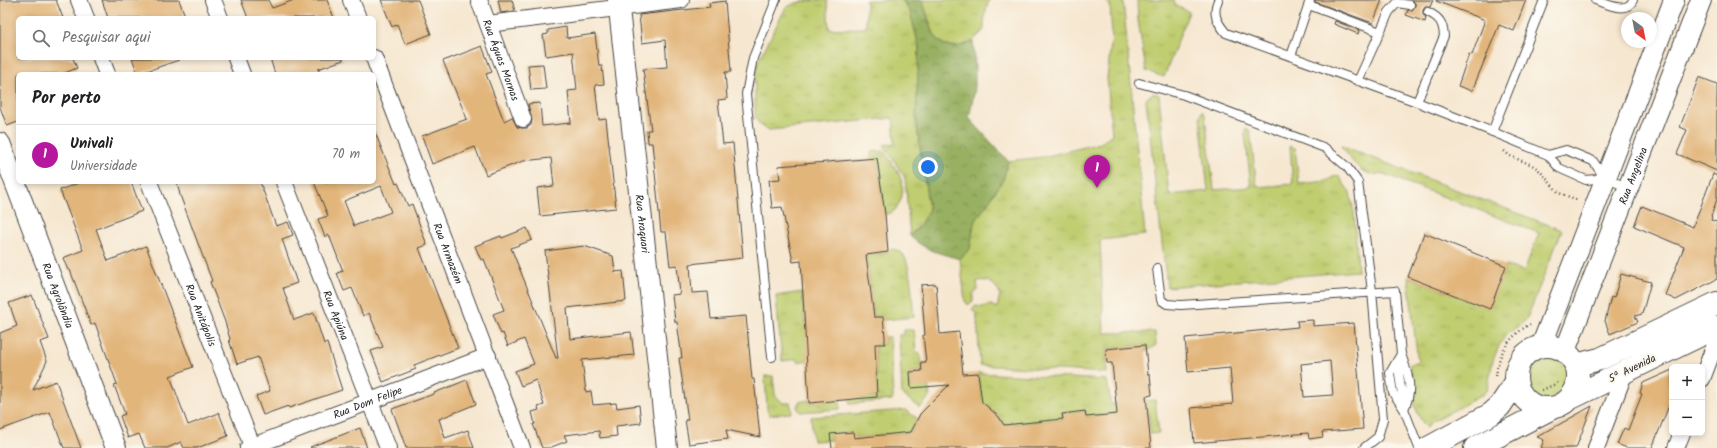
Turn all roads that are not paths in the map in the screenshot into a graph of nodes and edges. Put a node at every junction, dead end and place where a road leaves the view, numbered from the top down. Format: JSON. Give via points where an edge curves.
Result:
{"nodes":[{"id":1,"x":78,"y":0,"type":"edge"},
{"id":2,"x":213,"y":0,"type":"edge"},
{"id":3,"x":352,"y":0,"type":"edge"},
{"id":4,"x":479,"y":0,"type":"edge"},
{"id":5,"x":681,"y":0,"type":"edge"},
{"id":6,"x":776,"y":0,"type":"edge"},
{"id":7,"x":1218,"y":0,"type":"edge"},
{"id":8,"x":1544,"y":0,"type":"edge"},
{"id":9,"x":1595,"y":0,"type":"edge"},
{"id":10,"x":1633,"y":0,"type":"edge"},
{"id":11,"x":1674,"y":0,"type":"edge"},
{"id":12,"x":1701,"y":0,"type":"edge"},
{"id":13,"x":1309,"y":3,"type":"edge"},
{"id":14,"x":618,"y":4,"type":"edge"},
{"id":15,"x":1410,"y":5,"type":"dead end"},
{"id":16,"x":1428,"y":12,"type":"dead end"},
{"id":17,"x":85,"y":16,"type":"edge"},
{"id":18,"x":219,"y":16,"type":"edge"},
{"id":19,"x":357,"y":16,"type":"edge"},
{"id":20,"x":488,"y":24,"type":"junction"},
{"id":21,"x":1380,"y":32,"type":"junction"},
{"id":22,"x":1291,"y":56,"type":"junction"},
{"id":23,"x":102,"y":60,"type":"edge"},
{"id":24,"x":237,"y":60,"type":"edge"},
{"id":25,"x":375,"y":60,"type":"edge"},
{"id":26,"x":106,"y":72,"type":"edge"},
{"id":27,"x":241,"y":72,"type":"edge"},
{"id":28,"x":1358,"y":81,"type":"junction"},
{"id":29,"x":1139,"y":83,"type":"dead end"},
{"id":30,"x":1418,"y":102,"type":"junction"},
{"id":31,"x":523,"y":119,"type":"dead end"},
{"id":32,"x":1492,"y":132,"type":"junction"},
{"id":33,"x":0,"y":143,"type":"edge"},
{"id":34,"x":1548,"y":155,"type":"junction"},
{"id":35,"x":1604,"y":178,"type":"junction"},
{"id":36,"x":150,"y":184,"type":"edge"},
{"id":37,"x":285,"y":184,"type":"edge"},
{"id":38,"x":1629,"y":188,"type":"junction"},
{"id":39,"x":1157,"y":268,"type":"dead end"},
{"id":40,"x":1372,"y":291,"type":"junction"},
{"id":41,"x":1717,"y":303,"type":"edge"},
{"id":42,"x":1717,"y":327,"type":"edge"},
{"id":43,"x":1717,"y":339,"type":"edge"},
{"id":44,"x":1541,"y":347,"type":"junction"},
{"id":45,"x":488,"y":356,"type":"junction"},
{"id":46,"x":772,"y":357,"type":"dead end"},
{"id":47,"x":1570,"y":358,"type":"junction"},
{"id":48,"x":1705,"y":371,"type":"edge"},
{"id":49,"x":1625,"y":372,"type":"junction"},
{"id":50,"x":1506,"y":380,"type":"junction"},
{"id":51,"x":369,"y":401,"type":"junction"},
{"id":52,"x":1560,"y":403,"type":"junction"},
{"id":53,"x":1681,"y":436,"type":"edge"},
{"id":54,"x":1499,"y":441,"type":"edge"},
{"id":55,"x":251,"y":447,"type":"edge"},
{"id":56,"x":116,"y":448,"type":"edge"},
{"id":57,"x":388,"y":448,"type":"edge"},
{"id":58,"x":522,"y":448,"type":"edge"},
{"id":59,"x":667,"y":448,"type":"edge"},
{"id":60,"x":1364,"y":448,"type":"edge"},
{"id":61,"x":1419,"y":448,"type":"edge"},
{"id":62,"x":1428,"y":448,"type":"edge"},
{"id":63,"x":1474,"y":448,"type":"edge"},
{"id":64,"x":1596,"y":448,"type":"edge"},
{"id":65,"x":1676,"y":448,"type":"edge"}],
"edges":[{"from":1,"to":17,"type":"street"},
{"from":2,"to":18,"type":"street"},
{"from":3,"to":19,"type":"street"},
{"from":4,"to":20,"type":"street","name":"Rua Águas Mornas"},
{"from":5,"to":14,"type":"street"},
{"from":6,"to":46,"type":"lane","via":[[753,58],[746,94]]},
{"from":7,"to":22,"type":"lane","via":[[1215,8],[1217,22],[1226,33]]},
{"from":8,"to":32,"type":"lane"},
{"from":9,"to":10,"type":"lane","via":[[1620,8],[1627,7]]},
{"from":11,"to":35,"type":"street"},
{"from":12,"to":38,"type":"street","name":"Rua Angelina"},
{"from":13,"to":21,"type":"lane"},
{"from":13,"to":22,"type":"lane"},
{"from":14,"to":20,"type":"street"},
{"from":14,"to":59,"type":"street","name":"Rua Araquari"},
{"from":15,"to":21,"type":"lane","via":[[1397,3],[1388,12]]},
{"from":16,"to":30,"type":"lane","via":[[1437,16],[1443,24],[1444,36]]},
{"from":20,"to":31,"type":"street","name":"Rua Águas Mornas"},
{"from":21,"to":28,"type":"lane"},
{"from":22,"to":28,"type":"lane"},
{"from":23,"to":26,"type":"street"},
{"from":24,"to":27,"type":"street"},
{"from":25,"to":45,"type":"street","name":"Rua Armazém"},
{"from":28,"to":30,"type":"lane"},
{"from":29,"to":40,"type":"lane","via":[[1184,95],[1325,148],[1358,182]]},
{"from":30,"to":32,"type":"lane"},
{"from":32,"to":34,"type":"lane"},
{"from":33,"to":56,"type":"street","name":"Rua Agrolândia"},
{"from":34,"to":35,"type":"lane","via":[[1559,168],[1586,180]]},
{"from":34,"to":35,"type":"lane","via":[[1566,150],[1594,161]]},
{"from":35,"to":38,"type":"lane"},
{"from":35,"to":44,"type":"street"},
{"from":36,"to":55,"type":"street","name":"Rua Anitápolis"},
{"from":37,"to":51,"type":"street","name":"Rua Apiúna"},
{"from":38,"to":47,"type":"street","name":"Rua Angelina"},
{"from":39,"to":40,"type":"lane","via":[[1161,300],[1167,304]]},
{"from":40,"to":60,"type":"lane","via":[[1383,419],[1378,437]]},
{"from":40,"to":61,"type":"lane","via":[[1394,291],[1401,354],[1399,374],[1404,409]]},
{"from":41,"to":47,"type":"main road","name":"5ª Avenida","via":[[1600,359]]},
{"from":42,"to":49,"type":"main road","name":"5ª Avenida"},
{"from":43,"to":48,"type":"street"},
{"from":44,"to":47,"type":"main road","via":[[1558,348]]},
{"from":44,"to":50,"type":"main road","via":[[1525,356]]},
{"from":45,"to":51,"type":"street","name":"Rua Dom Felipe"},
{"from":45,"to":58,"type":"street","name":"Rua Armazém"},
{"from":47,"to":52,"type":"main road","via":[[1578,381],[1575,391]]},
{"from":49,"to":52,"type":"main road","name":"5ª Avenida"},
{"from":49,"to":64,"type":"street"},
{"from":50,"to":52,"type":"main road","via":[[1532,405],[1542,408]]},
{"from":50,"to":62,"type":"main road","via":[[1500,406],[1491,414]]},
{"from":51,"to":55,"type":"street","name":"Rua Dom Felipe"},
{"from":51,"to":57,"type":"street","name":"Rua Apiúna"},
{"from":52,"to":54,"type":"main road","name":"5ª Avenida"},
{"from":53,"to":65,"type":"street"},
{"from":54,"to":63,"type":"main road","name":"5ª Avenida"}]}
